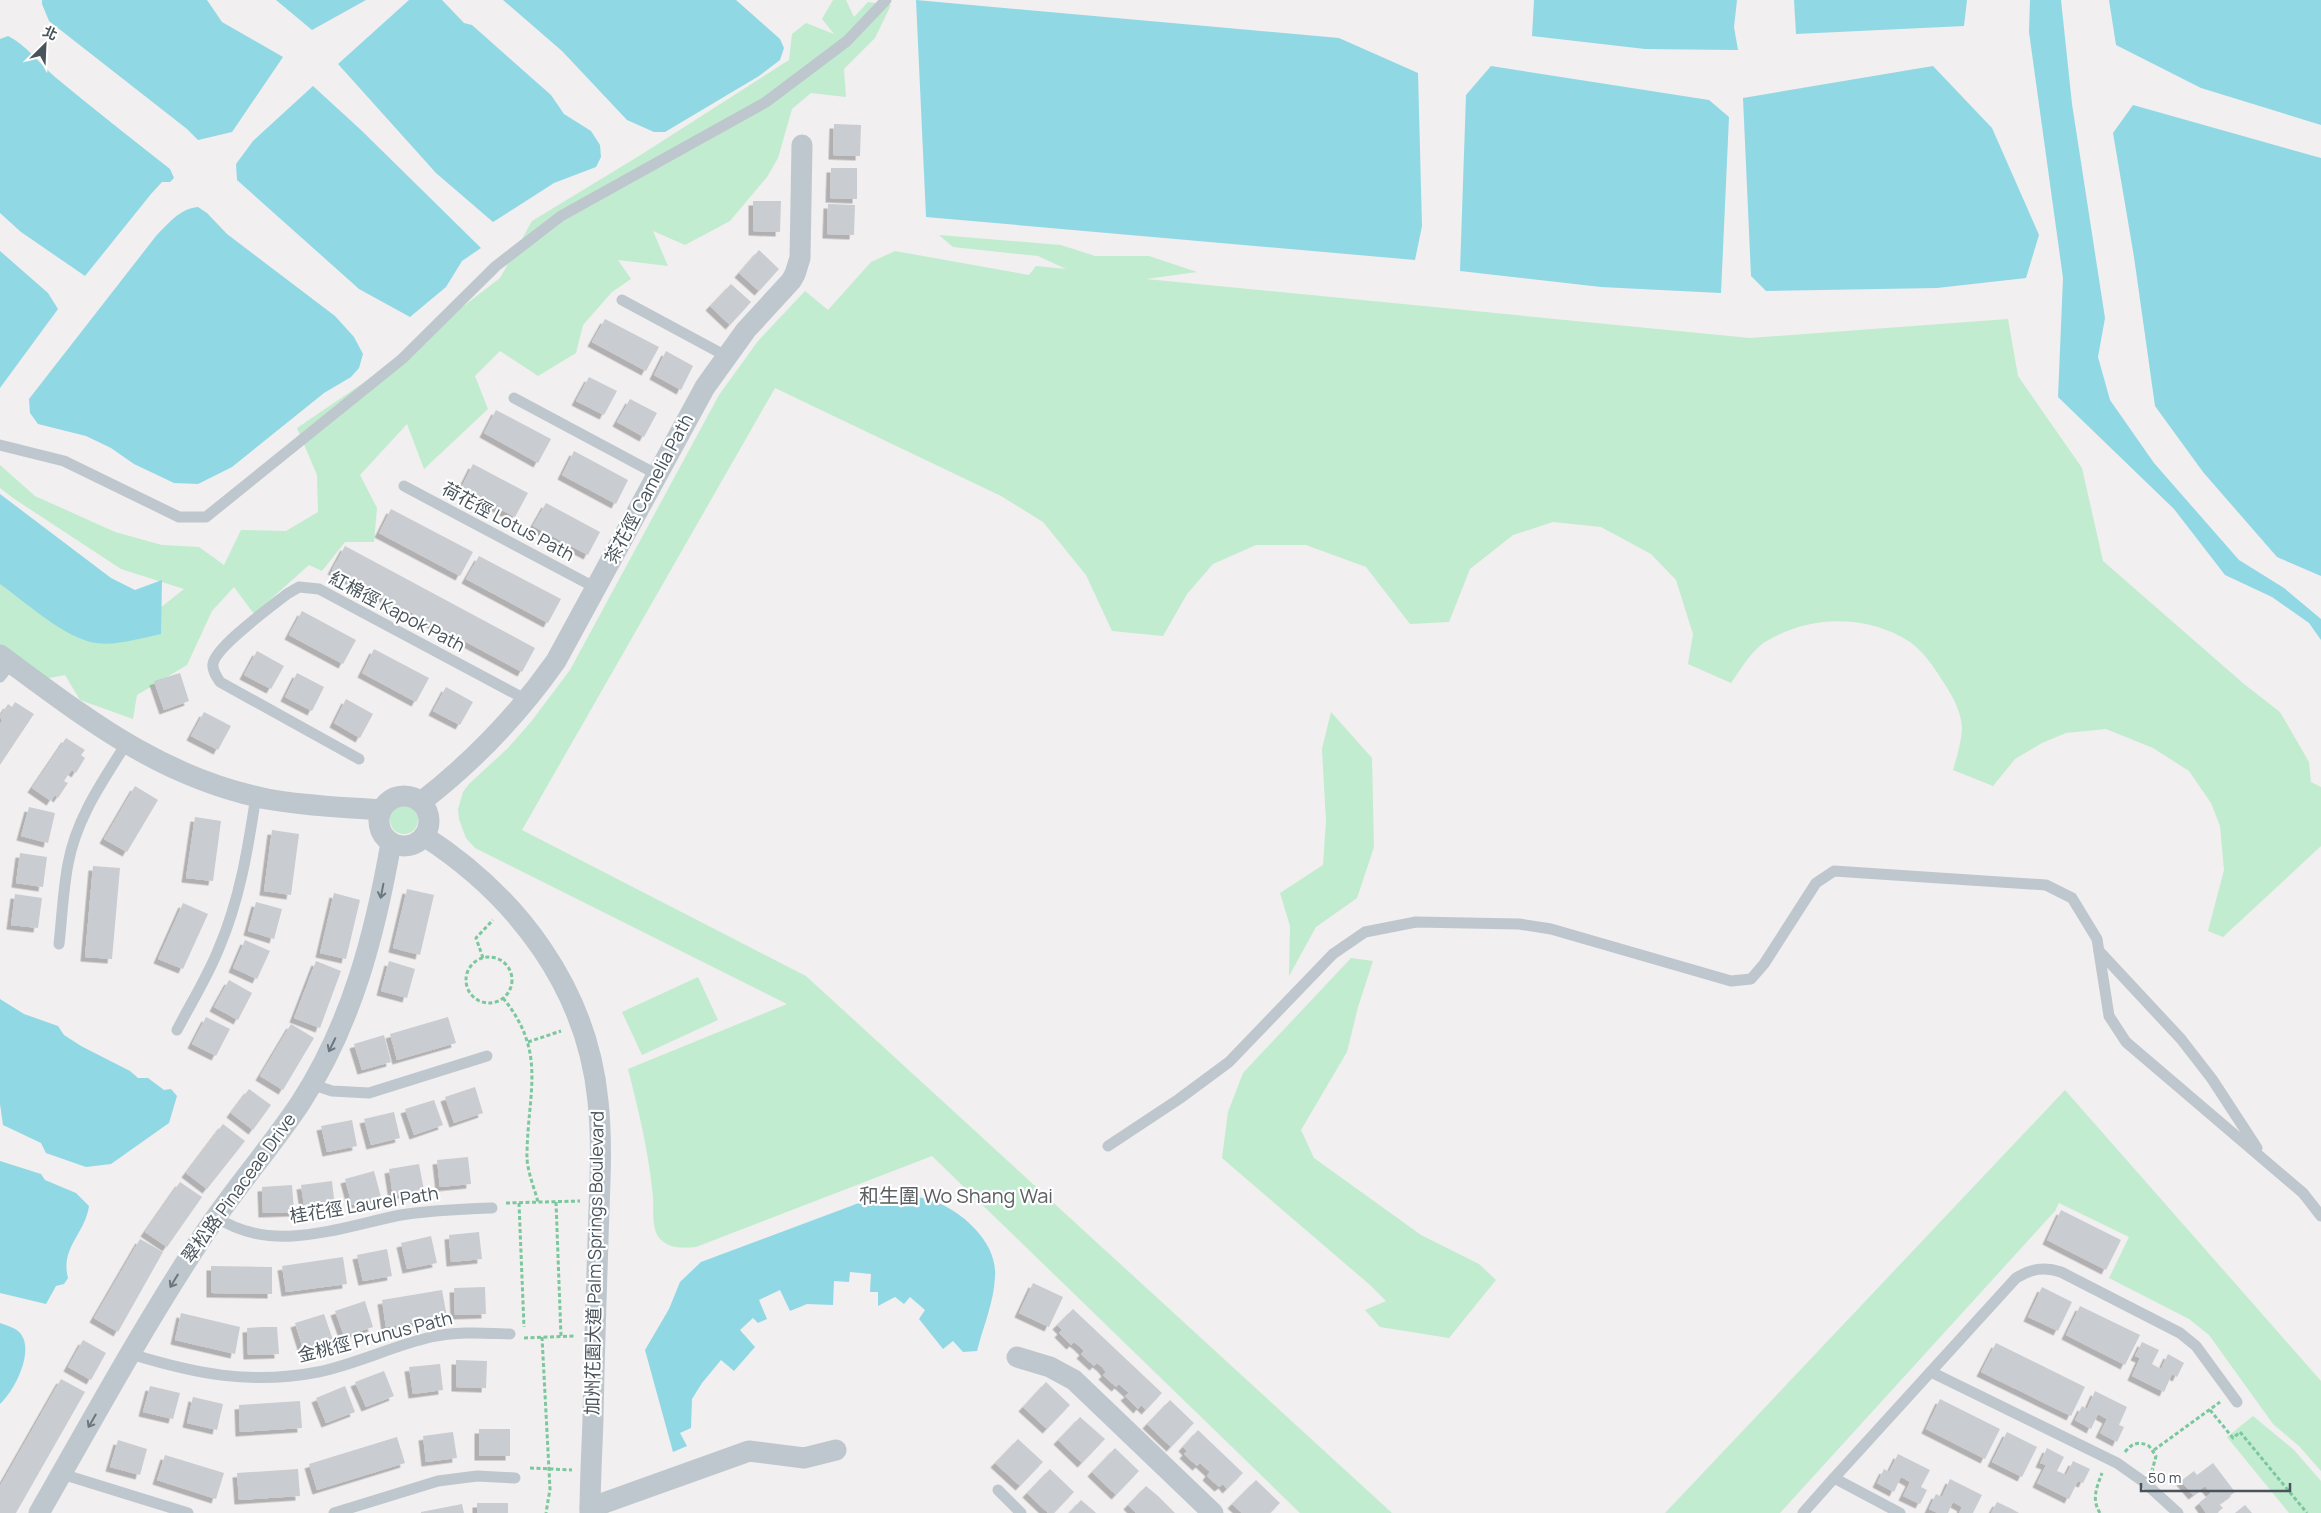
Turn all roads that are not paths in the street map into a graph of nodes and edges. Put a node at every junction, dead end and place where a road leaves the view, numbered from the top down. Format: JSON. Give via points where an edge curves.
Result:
{"nodes":[{"id":1,"x":886,"y":0,"type":"edge"},
{"id":2,"x":802,"y":145,"type":"dead end"},
{"id":3,"x":622,"y":300,"type":"dead end"},
{"id":4,"x":726,"y":356,"type":"junction"},
{"id":5,"x":514,"y":398,"type":"dead end"},
{"id":6,"x":0,"y":444,"type":"edge"},
{"id":7,"x":656,"y":474,"type":"junction"},
{"id":8,"x":404,"y":486,"type":"dead end"},
{"id":9,"x":596,"y":588,"type":"junction"},
{"id":10,"x":4,"y":665,"type":"edge"},
{"id":11,"x":527,"y":700,"type":"junction"},
{"id":12,"x":126,"y":744,"type":"junction"},
{"id":13,"x":359,"y":760,"type":"dead end"},
{"id":14,"x":256,"y":796,"type":"junction"},
{"id":15,"x":422,"y":802,"type":"junction"},
{"id":16,"x":380,"y":810,"type":"junction"},
{"id":17,"x":424,"y":836,"type":"junction"},
{"id":18,"x":391,"y":843,"type":"junction"},
{"id":19,"x":59,"y":944,"type":"dead end"},
{"id":20,"x":2099,"y":951,"type":"junction"},
{"id":21,"x":177,"y":1030,"type":"dead end"},
{"id":22,"x":487,"y":1056,"type":"dead end"},
{"id":23,"x":311,"y":1084,"type":"junction"},
{"id":24,"x":1108,"y":1146,"type":"dead end"},
{"id":25,"x":2264,"y":1160,"type":"junction"},
{"id":26,"x":492,"y":1208,"type":"dead end"},
{"id":27,"x":2321,"y":1216,"type":"edge"},
{"id":28,"x":216,"y":1217,"type":"junction"},
{"id":29,"x":510,"y":1334,"type":"dead end"},
{"id":30,"x":131,"y":1354,"type":"junction"},
{"id":31,"x":1017,"y":1357,"type":"dead end"},
{"id":32,"x":1931,"y":1372,"type":"junction"},
{"id":33,"x":2234,"y":1398,"type":"road end"},
{"id":34,"x":836,"y":1450,"type":"dead end"},
{"id":35,"x":62,"y":1474,"type":"junction"},
{"id":36,"x":515,"y":1478,"type":"dead end"},
{"id":37,"x":1834,"y":1478,"type":"junction"},
{"id":38,"x":998,"y":1490,"type":"dead end"},
{"id":39,"x":590,"y":1510,"type":"edge"},
{"id":40,"x":39,"y":1513,"type":"edge"},
{"id":41,"x":188,"y":1513,"type":"edge"},
{"id":42,"x":334,"y":1513,"type":"edge"},
{"id":43,"x":1021,"y":1513,"type":"edge"},
{"id":44,"x":1213,"y":1513,"type":"edge"},
{"id":45,"x":1803,"y":1513,"type":"edge"},
{"id":46,"x":1900,"y":1513,"type":"edge"},
{"id":47,"x":2178,"y":1513,"type":"edge"}],
"edges":[{"from":1,"to":6,"type":"lane","via":[[847,41],[766,102],[561,216],[496,266],[402,359],[206,517],[178,517],[64,461]]},
{"from":2,"to":4,"type":"street","name":"茶花徑 Camelia Path","via":[[800,258],[795,274]]},
{"from":3,"to":4,"type":"lane"},
{"from":4,"to":7,"type":"street","name":"茶花徑 Camelia Path","via":[[691,409]]},
{"from":5,"to":7,"type":"lane"},
{"from":7,"to":9,"type":"street","name":"茶花徑 Camelia Path"},
{"from":8,"to":9,"type":"lane","name":"荷花徑 Lotus Path"},
{"from":9,"to":11,"type":"street","name":"茶花徑 Camelia Path","via":[[556,661]]},
{"from":10,"to":12,"type":"street"},
{"from":11,"to":13,"type":"lane","name":"紅棉徑 Kapok Path","via":[[319,589],[298,587],[219,651],[212,665],[215,674],[220,682]]},
{"from":11,"to":15,"type":"street","name":"茶花徑 Camelia Path","via":[[472,760]]},
{"from":12,"to":14,"type":"street","via":[[174,770]]},
{"from":12,"to":19,"type":"lane","via":[[88,805],[73,843]]},
{"from":14,"to":16,"type":"street","via":[[301,804]]},
{"from":14,"to":21,"type":"lane","via":[[245,863],[230,920],[219,949]]},
{"from":15,"to":16,"type":"street","via":[[404,795],[386,802]]},
{"from":15,"to":17,"type":"street","via":[[429,819]]},
{"from":16,"to":18,"type":"street","via":[[379,828]]},
{"from":17,"to":18,"type":"street","via":[[409,846]]},
{"from":17,"to":39,"type":"street","name":"加州花園大道 Palm Springs Boulevard","via":[[462,862],[489,886],[528,929],[546,954],[571,1003],[593,1069],[598,1100],[600,1162]]},
{"from":18,"to":23,"type":"street","name":"翠松路 Pinaceae Drive","one_way":true,"via":[[368,953],[340,1029]]},
{"from":20,"to":24,"type":"lane","via":[[2097,939],[2072,898],[2046,885],[1834,871],[1816,883],[1751,979],[1731,982],[1551,929],[1519,924],[1416,922],[1365,932],[1333,954],[1228,1062]]},
{"from":20,"to":25,"type":"lane","via":[[2181,1039],[2212,1079]]},
{"from":20,"to":25,"type":"lane","via":[[2108,1016],[2126,1042]]},
{"from":22,"to":23,"type":"lane","via":[[369,1093],[332,1092]]},
{"from":23,"to":28,"type":"street","name":"翠松路 Pinaceae Drive","via":[[280,1133]]},
{"from":25,"to":27,"type":"lane","via":[[2303,1193]]},
{"from":26,"to":28,"type":"lane","name":"桂花徑 Laurel Path","via":[[423,1212],[334,1231],[285,1236],[247,1233]]},
{"from":28,"to":30,"type":"street","name":"翠松路 Pinaceae Drive","one_way":true},
{"from":29,"to":30,"type":"lane","name":"金桃徑 Prunus Path","via":[[472,1332],[432,1337],[319,1372],[269,1378],[194,1372]]},
{"from":30,"to":35,"type":"street","name":"翠松路 Pinaceae Drive","one_way":true},
{"from":31,"to":44,"type":"street","via":[[1050,1366],[1074,1380]]},
{"from":32,"to":33,"type":"lane","via":[[2016,1278],[2044,1268],[2060,1272],[2180,1332],[2196,1346]]},
{"from":32,"to":37,"type":"lane"},
{"from":32,"to":47,"type":"lane","via":[[2117,1463]]},
{"from":34,"to":39,"type":"street","via":[[804,1458],[749,1451]]},
{"from":35,"to":40,"type":"street","name":"翠松路 Pinaceae Drive"},
{"from":35,"to":41,"type":"lane"},
{"from":36,"to":42,"type":"lane","via":[[477,1476],[438,1481]]},
{"from":37,"to":45,"type":"lane"},
{"from":37,"to":46,"type":"lane"},
{"from":38,"to":43,"type":"lane"}]}
